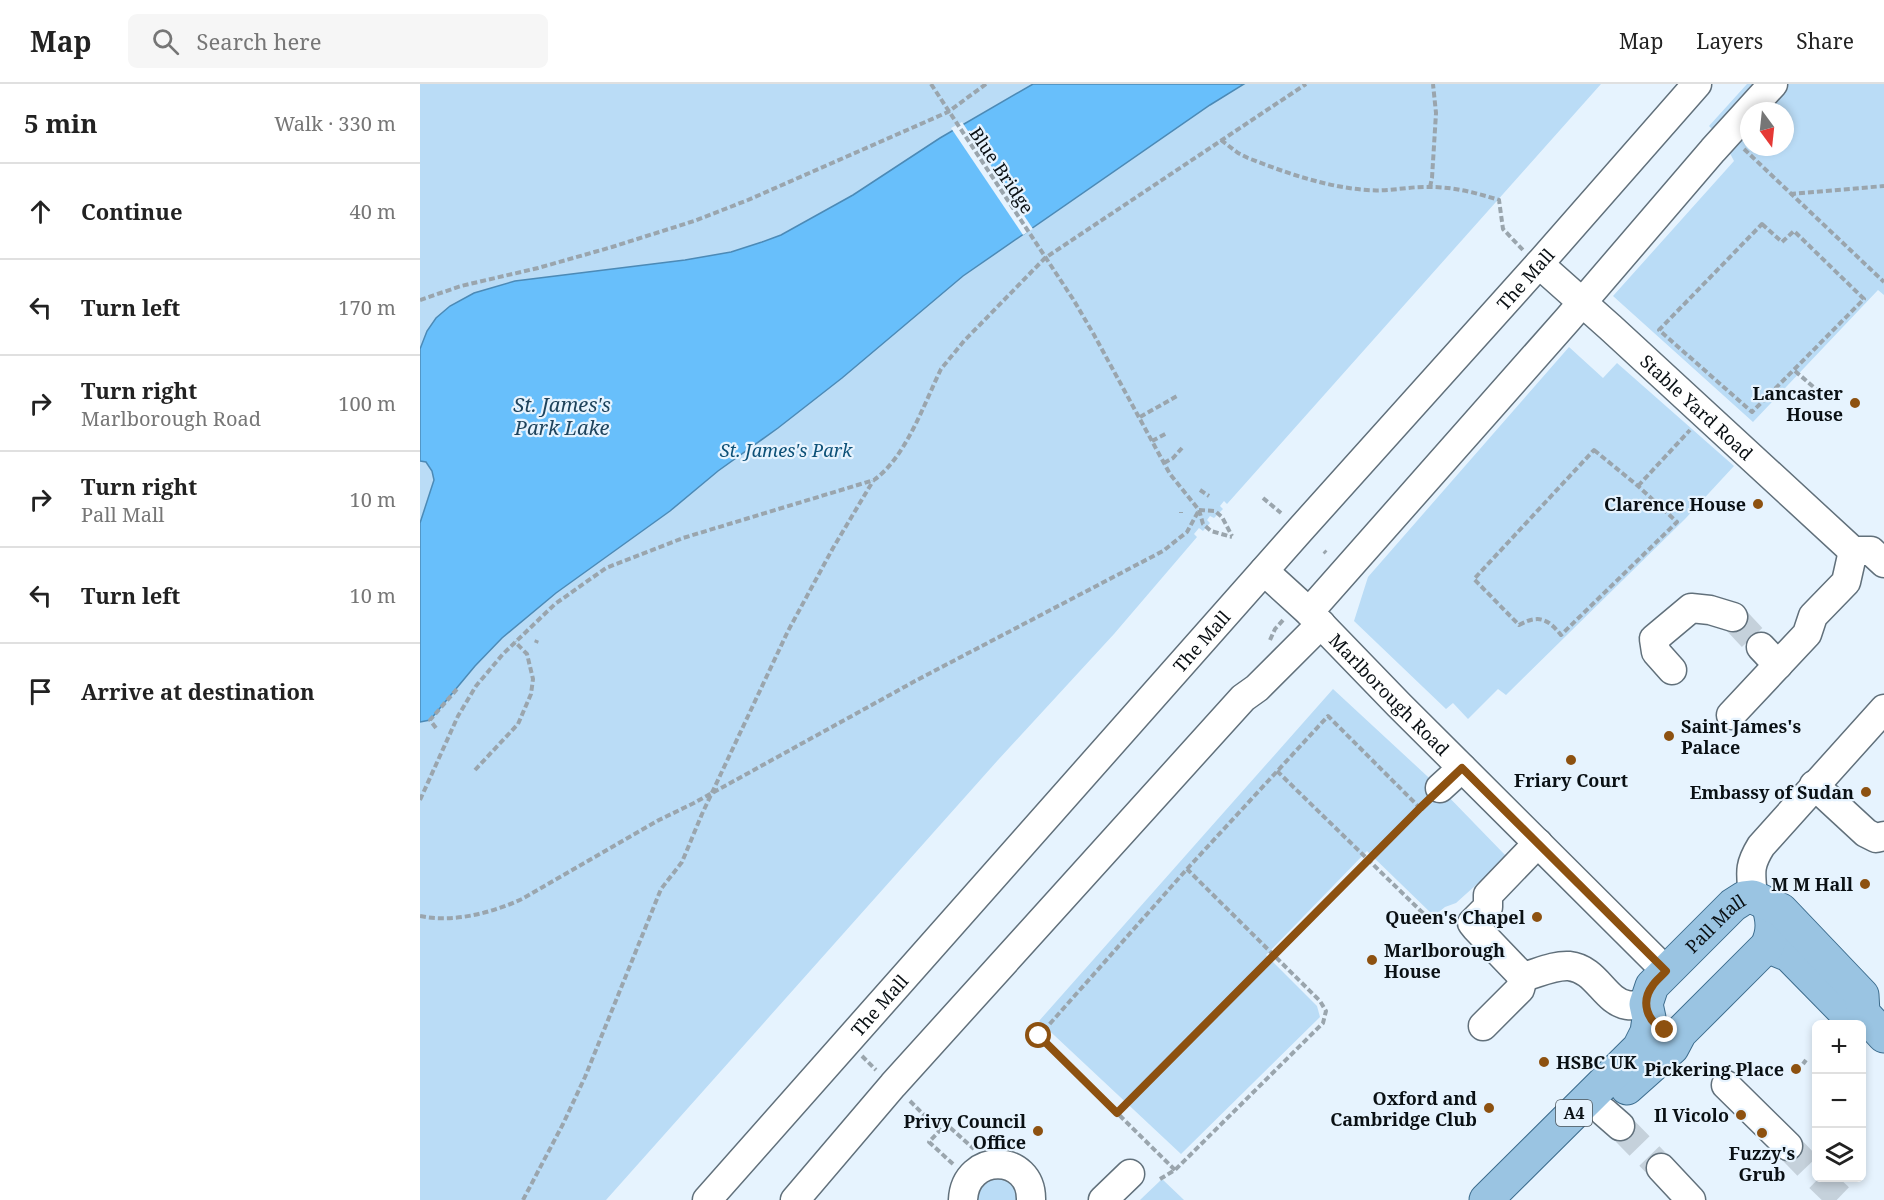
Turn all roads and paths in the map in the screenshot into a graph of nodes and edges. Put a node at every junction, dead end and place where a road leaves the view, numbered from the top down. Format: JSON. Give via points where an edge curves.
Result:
{"nodes":[{"id":1,"x":931,"y":84,"type":"edge"},
{"id":2,"x":986,"y":84,"type":"edge"},
{"id":3,"x":1306,"y":84,"type":"edge"},
{"id":4,"x":1433,"y":84,"type":"edge"},
{"id":5,"x":1697,"y":84,"type":"edge"},
{"id":6,"x":1773,"y":84,"type":"edge"},
{"id":7,"x":948,"y":111,"type":"junction"},
{"id":8,"x":1728,"y":134,"type":"junction"},
{"id":9,"x":1221,"y":140,"type":"junction"},
{"id":10,"x":1884,"y":186,"type":"edge"},
{"id":11,"x":1430,"y":187,"type":"junction"},
{"id":12,"x":1790,"y":194,"type":"junction"},
{"id":13,"x":1045,"y":258,"type":"junction"},
{"id":14,"x":1539,"y":264,"type":"junction"},
{"id":15,"x":1884,"y":282,"type":"edge"},
{"id":16,"x":420,"y":300,"type":"edge"},
{"id":17,"x":1582,"y":302,"type":"junction"},
{"id":18,"x":947,"y":362,"type":"junction"},
{"id":19,"x":952,"y":366,"type":"dead end"},
{"id":20,"x":1794,"y":371,"type":"junction"},
{"id":21,"x":1817,"y":390,"type":"dead end"},
{"id":22,"x":1177,"y":396,"type":"dead end"},
{"id":23,"x":1140,"y":417,"type":"junction"},
{"id":24,"x":1695,"y":425,"type":"dead end"},
{"id":25,"x":1167,"y":433,"type":"dead end"},
{"id":26,"x":1152,"y":441,"type":"junction"},
{"id":27,"x":1182,"y":448,"type":"dead end"},
{"id":28,"x":1164,"y":463,"type":"junction"},
{"id":29,"x":874,"y":480,"type":"junction"},
{"id":30,"x":1638,"y":486,"type":"junction"},
{"id":31,"x":1200,"y":490,"type":"dead end"},
{"id":32,"x":1209,"y":496,"type":"dead end"},
{"id":33,"x":1263,"y":498,"type":"dead end"},
{"id":34,"x":1199,"y":510,"type":"junction"},
{"id":35,"x":1281,"y":513,"type":"dead end"},
{"id":36,"x":1853,"y":551,"type":"junction"},
{"id":37,"x":1884,"y":563,"type":"edge"},
{"id":38,"x":1264,"y":571,"type":"junction"},
{"id":39,"x":1315,"y":618,"type":"junction"},
{"id":40,"x":1732,"y":618,"type":"tunnel mouth"},
{"id":41,"x":515,"y":642,"type":"junction"},
{"id":42,"x":1672,"y":670,"type":"dead end"},
{"id":43,"x":457,"y":689,"type":"dead end"},
{"id":44,"x":1884,"y":709,"type":"edge"},
{"id":45,"x":1731,"y":715,"type":"dead end"},
{"id":46,"x":436,"y":728,"type":"dead end"},
{"id":47,"x":1462,"y":768,"type":"junction"},
{"id":48,"x":475,"y":770,"type":"dead end"},
{"id":49,"x":1277,"y":771,"type":"junction"},
{"id":50,"x":1814,"y":785,"type":"junction"},
{"id":51,"x":714,"y":791,"type":"junction"},
{"id":52,"x":1430,"y":798,"type":"junction"},
{"id":53,"x":420,"y":800,"type":"edge"},
{"id":54,"x":1884,"y":836,"type":"edge"},
{"id":55,"x":1538,"y":843,"type":"junction"},
{"id":56,"x":1368,"y":860,"type":"junction"},
{"id":57,"x":1188,"y":869,"type":"junction"},
{"id":58,"x":1760,"y":900,"type":"junction"},
{"id":59,"x":420,"y":916,"type":"edge"},
{"id":60,"x":1428,"y":918,"type":"dead end"},
{"id":61,"x":1767,"y":946,"type":"junction"},
{"id":62,"x":1274,"y":956,"type":"junction"},
{"id":63,"x":1666,"y":971,"type":"junction"},
{"id":64,"x":1523,"y":977,"type":"junction"},
{"id":65,"x":1648,"y":1011,"type":"junction"},
{"id":66,"x":1874,"y":1025,"type":"edge"},
{"id":67,"x":1483,"y":1026,"type":"dead end"},
{"id":68,"x":1680,"y":1033,"type":"junction"},
{"id":69,"x":1726,"y":1085,"type":"dead end"},
{"id":70,"x":1117,"y":1113,"type":"junction"},
{"id":71,"x":1788,"y":1146,"type":"tunnel mouth"},
{"id":72,"x":979,"y":1153,"type":"dead end"},
{"id":73,"x":1661,"y":1168,"type":"tunnel mouth"},
{"id":74,"x":1175,"y":1170,"type":"junction"},
{"id":75,"x":962,"y":1171,"type":"dead end"},
{"id":76,"x":1130,"y":1174,"type":"dead end"},
{"id":77,"x":1160,"y":1179,"type":"dead end"},
{"id":78,"x":523,"y":1200,"type":"edge"},
{"id":79,"x":707,"y":1200,"type":"edge"},
{"id":80,"x":795,"y":1200,"type":"edge"},
{"id":81,"x":963,"y":1200,"type":"edge"},
{"id":82,"x":1031,"y":1200,"type":"edge"},
{"id":83,"x":1103,"y":1200,"type":"edge"},
{"id":84,"x":1486,"y":1200,"type":"edge"},
{"id":85,"x":1516,"y":1200,"type":"edge"},
{"id":86,"x":1691,"y":1200,"type":"edge"}],
"edges":[{"from":1,"to":7,"type":"path","name":"Blue Bridge"},
{"from":2,"to":7,"type":"path"},
{"from":3,"to":9,"type":"path"},
{"from":4,"to":11,"type":"path","via":[[1436,113]]},
{"from":5,"to":14,"type":"street","name":"The Mall"},
{"from":6,"to":8,"type":"street"},
{"from":7,"to":13,"type":"path","name":"Blue Bridge"},
{"from":7,"to":16,"type":"path","via":[[694,221]]},
{"from":8,"to":12,"type":"path"},
{"from":8,"to":17,"type":"street"},
{"from":9,"to":11,"type":"path","via":[[1238,153],[1268,166],[1339,187]]},
{"from":9,"to":13,"type":"path"},
{"from":10,"to":12,"type":"path"},
{"from":11,"to":14,"type":"path","via":[[1499,200],[1503,229]]},
{"from":12,"to":15,"type":"path"},
{"from":13,"to":18,"type":"path"},
{"from":13,"to":23,"type":"path","name":"Blue Bridge"},
{"from":14,"to":17,"type":"street","name":"Stable Yard Road"},
{"from":14,"to":38,"type":"street","name":"The Mall"},
{"from":17,"to":36,"type":"street","name":"Stable Yard Road"},
{"from":17,"to":39,"type":"street"},
{"from":18,"to":19,"type":"path"},
{"from":18,"to":29,"type":"path","via":[[909,437],[882,475]]},
{"from":20,"to":20,"type":"path","via":[[1752,412],[1659,330],[1762,224],[1782,242],[1794,231],[1864,299]]},
{"from":20,"to":21,"type":"path"},
{"from":22,"to":23,"type":"path"},
{"from":23,"to":26,"type":"path","name":"Blue Bridge"},
{"from":24,"to":30,"type":"path"},
{"from":25,"to":26,"type":"path"},
{"from":26,"to":28,"type":"path","name":"Blue Bridge"},
{"from":27,"to":28,"type":"path"},
{"from":28,"to":34,"type":"path","name":"Blue Bridge"},
{"from":29,"to":41,"type":"path","via":[[683,538],[606,568],[555,604]]},
{"from":29,"to":51,"type":"path","via":[[788,631]]},
{"from":30,"to":30,"type":"path","via":[[1677,522],[1561,635],[1540,618],[1519,625],[1474,579],[1594,450]]},
{"from":31,"to":32,"type":"path"},
{"from":33,"to":35,"type":"path"},
{"from":34,"to":34,"type":"path","name":"Blue Bridge","via":[[1203,524],[1211,531],[1232,537],[1215,511]]},
{"from":34,"to":51,"type":"path","via":[[1187,532],[1163,551]]},
{"from":36,"to":37,"type":"street","name":"Stable Yard Road","via":[[1871,550]]},
{"from":36,"to":45,"type":"street","via":[[1846,582],[1813,616],[1807,634],[1769,656]]},
{"from":38,"to":39,"type":"street","name":"Marlborough Road"},
{"from":38,"to":79,"type":"street","name":"The Mall"},
{"from":39,"to":47,"type":"street","name":"Marlborough Road"},
{"from":39,"to":80,"type":"street","via":[[1257,688],[1242,698],[893,1085]]},
{"from":40,"to":42,"type":"street","via":[[1691,608],[1654,639],[1656,652]]},
{"from":41,"to":48,"type":"path","via":[[527,654],[531,694],[518,724]]},
{"from":41,"to":53,"type":"path","via":[[476,686]]},
{"from":43,"to":46,"type":"path","via":[[430,720]]},
{"from":44,"to":50,"type":"street"},
{"from":47,"to":52,"type":"street"},
{"from":47,"to":55,"type":"street","name":"Marlborough Road"},
{"from":49,"to":52,"type":"path","via":[[1328,716]]},
{"from":49,"to":56,"type":"path"},
{"from":49,"to":57,"type":"path"},
{"from":50,"to":54,"type":"street","via":[[1866,834]]},
{"from":50,"to":58,"type":"street","via":[[1752,860],[1751,876]]},
{"from":51,"to":59,"type":"path","via":[[499,909],[433,919]]},
{"from":51,"to":78,"type":"path","via":[[682,862],[661,889],[585,1077]]},
{"from":52,"to":56,"type":"path"},
{"from":55,"to":63,"type":"street","name":"Marlborough Road"},
{"from":55,"to":64,"type":"street","via":[[1488,895],[1488,907],[1472,923]]},
{"from":56,"to":60,"type":"path"},
{"from":56,"to":62,"type":"path"},
{"from":57,"to":62,"type":"path"},
{"from":57,"to":70,"type":"path","via":[[1039,1036]]},
{"from":58,"to":61,"type":"main road","via":[[1773,928]]},
{"from":58,"to":63,"type":"main road","name":"Pall Mall","number":"A4","via":[[1744,898],[1733,905]]},
{"from":58,"to":66,"type":"main road","via":[[1781,910],[1862,995]]},
{"from":61,"to":66,"type":"main road","via":[[1789,955],[1846,1013]]},
{"from":61,"to":68,"type":"main road","number":"A4"},
{"from":62,"to":70,"type":"path"},
{"from":62,"to":74,"type":"path","via":[[1320,1001],[1326,1011],[1323,1023]]},
{"from":63,"to":65,"type":"main road","name":"Pall Mall","number":"A4","via":[[1652,986]]},
{"from":64,"to":65,"type":"street","via":[[1569,966],[1591,975],[1618,1002]]},
{"from":64,"to":67,"type":"street","via":[[1520,989]]},
{"from":65,"to":68,"type":"main road","via":[[1658,1027]]},
{"from":65,"to":84,"type":"main road","name":"Pall Mall","number":"A4","via":[[1647,1032],[1639,1048]]},
{"from":68,"to":85,"type":"main road","number":"A4","via":[[1672,1048],[1634,1081],[1612,1119]]},
{"from":69,"to":71,"type":"street"},
{"from":70,"to":74,"type":"path"},
{"from":72,"to":75,"type":"path","via":[[946,1124],[939,1130],[929,1142]]},
{"from":73,"to":86,"type":"street"},
{"from":74,"to":77,"type":"path"},
{"from":76,"to":83,"type":"street"},
{"from":81,"to":82,"type":"street","via":[[970,1177],[989,1165],[1000,1164],[1021,1173],[1028,1182]]}]}
